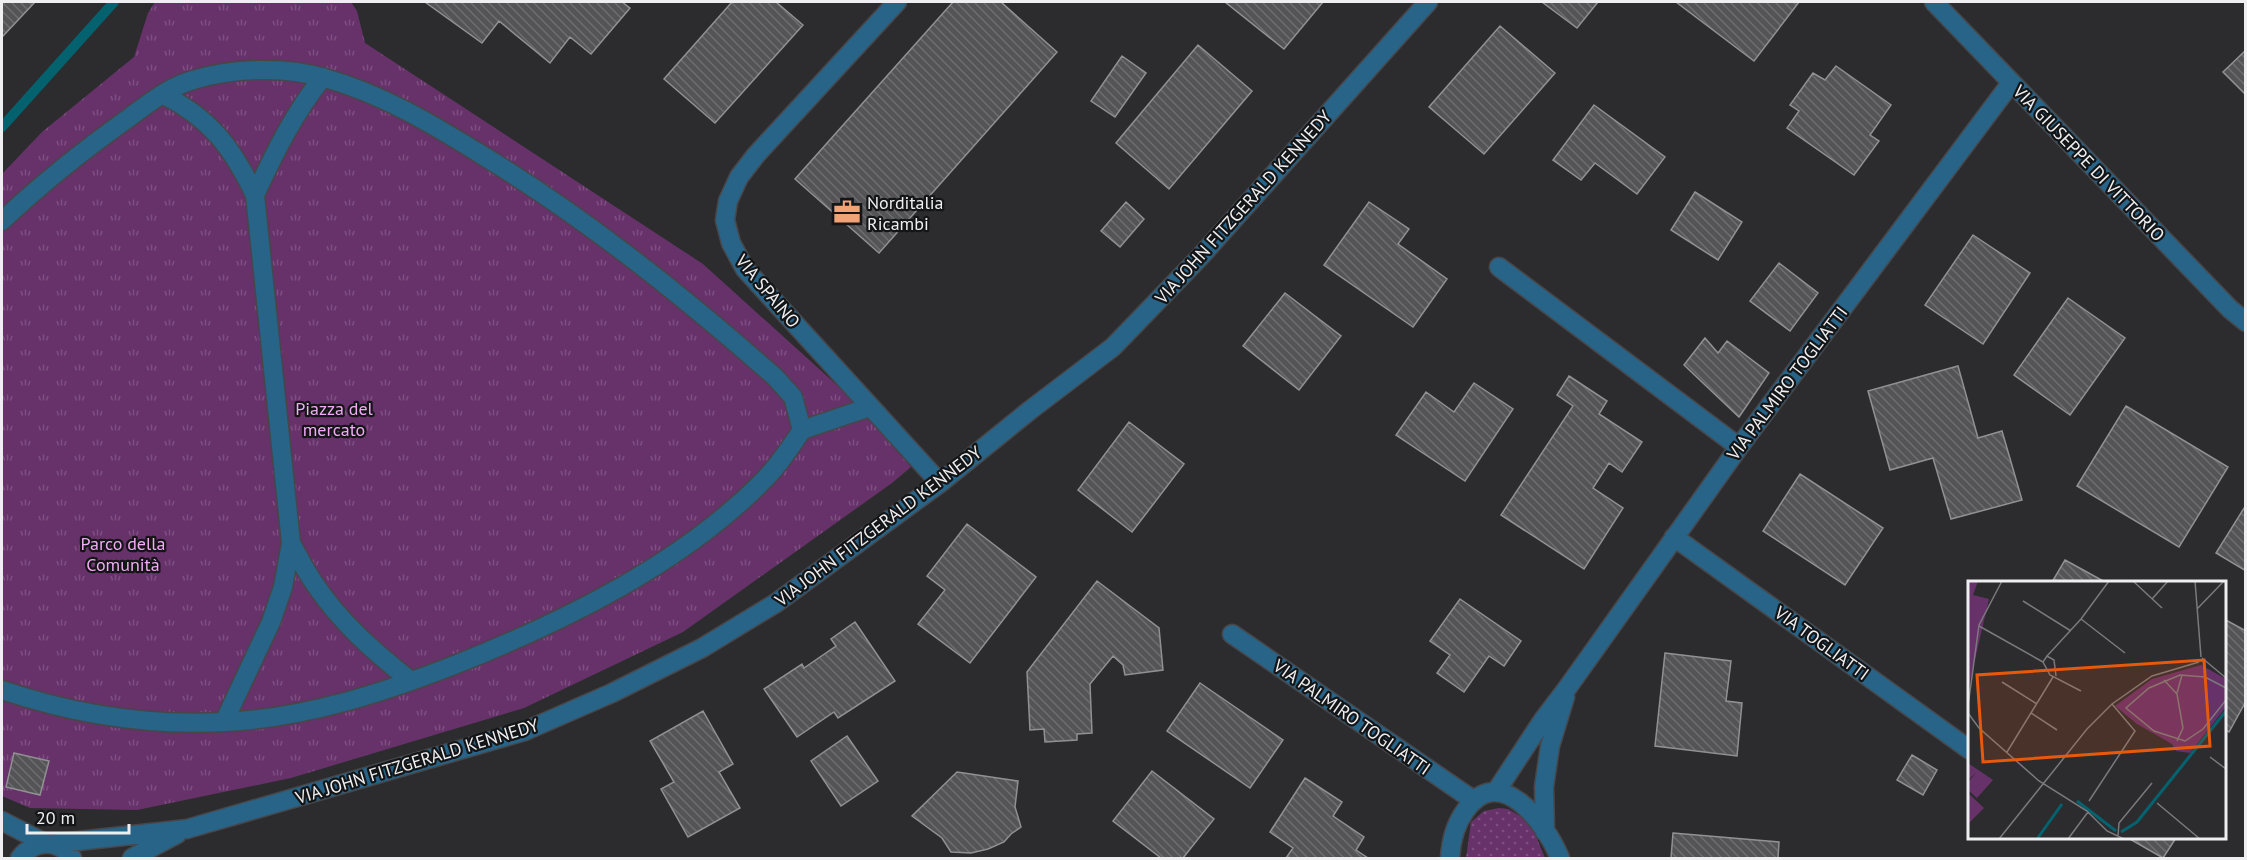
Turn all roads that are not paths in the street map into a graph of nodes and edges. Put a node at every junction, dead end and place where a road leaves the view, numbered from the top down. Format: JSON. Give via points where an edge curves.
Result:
{"nodes":[{"id":1,"x":897,"y":2,"type":"edge"},
{"id":2,"x":1428,"y":2,"type":"edge"},
{"id":3,"x":1934,"y":2,"type":"edge"},
{"id":4,"x":323,"y":77,"type":"junction"},
{"id":5,"x":2011,"y":83,"type":"junction"},
{"id":6,"x":162,"y":94,"type":"junction"},
{"id":7,"x":255,"y":195,"type":"junction"},
{"id":8,"x":2,"y":221,"type":"edge"},
{"id":9,"x":1499,"y":267,"type":"dead end"},
{"id":10,"x":2246,"y":322,"type":"edge"},
{"id":11,"x":870,"y":407,"type":"junction"},
{"id":12,"x":802,"y":430,"type":"junction"},
{"id":13,"x":1739,"y":447,"type":"junction"},
{"id":14,"x":940,"y":483,"type":"junction"},
{"id":15,"x":1674,"y":537,"type":"junction"},
{"id":16,"x":291,"y":543,"type":"junction"},
{"id":17,"x":1232,"y":634,"type":"dead end"},
{"id":18,"x":411,"y":681,"type":"junction"},
{"id":19,"x":1569,"y":687,"type":"junction"},
{"id":20,"x":2,"y":690,"type":"edge"},
{"id":21,"x":224,"y":722,"type":"junction"},
{"id":22,"x":1968,"y":749,"type":"edge"},
{"id":23,"x":1497,"y":790,"type":"junction"},
{"id":24,"x":1473,"y":800,"type":"junction"},
{"id":25,"x":2,"y":821,"type":"edge"},
{"id":26,"x":187,"y":829,"type":"junction"},
{"id":27,"x":1545,"y":832,"type":"junction"},
{"id":28,"x":48,"y":843,"type":"junction"},
{"id":29,"x":20,"y":858,"type":"edge"},
{"id":30,"x":72,"y":858,"type":"edge"},
{"id":31,"x":132,"y":858,"type":"edge"},
{"id":32,"x":1450,"y":858,"type":"edge"},
{"id":33,"x":1560,"y":858,"type":"edge"}],
"edges":[{"from":1,"to":11,"type":"street","name":"VIA SPAINO","via":[[747,165],[733,188],[726,211],[727,231],[745,268]]},
{"from":2,"to":14,"type":"street","name":"VIA JOHN FITZGERALD KENNEDY","via":[[1200,257],[1113,347]]},
{"from":3,"to":5,"type":"street","name":"VIA GIUSEPPE DI VITTORIO"},
{"from":4,"to":6,"type":"street","via":[[283,72],[224,73],[188,82]]},
{"from":4,"to":7,"type":"street","via":[[277,148]]},
{"from":4,"to":12,"type":"street","via":[[389,102],[440,129],[590,226],[775,377],[793,397]]},
{"from":5,"to":10,"type":"street","name":"VIA GIUSEPPE DI VITTORIO"},
{"from":5,"to":13,"type":"street","name":"VIA PALMIRO TOGLIATTI"},
{"from":6,"to":7,"type":"street","via":[[200,117],[221,137]]},
{"from":6,"to":8,"type":"street","via":[[73,158]]},
{"from":7,"to":16,"type":"street"},
{"from":9,"to":13,"type":"street"},
{"from":11,"to":12,"type":"street"},
{"from":11,"to":14,"type":"street","name":"VIA SPAINO"},
{"from":12,"to":18,"type":"street","via":[[779,463],[749,494],[668,557],[540,628]]},
{"from":13,"to":15,"type":"street","name":"VIA PALMIRO TOGLIATTI"},
{"from":14,"to":26,"type":"street","name":"VIA JOHN FITZGERALD KENNEDY","via":[[776,603],[702,648],[612,693],[525,731]]},
{"from":15,"to":19,"type":"street","name":"VIA PALMIRO TOGLIATTI"},
{"from":15,"to":22,"type":"street","name":"VIA TOGLIATTI"},
{"from":16,"to":18,"type":"street","via":[[313,582],[340,617]]},
{"from":16,"to":21,"type":"street","via":[[283,587],[271,622]]},
{"from":17,"to":24,"type":"street","name":"VIA PALMIRO TOGLIATTI"},
{"from":18,"to":21,"type":"street","via":[[328,706]]},
{"from":19,"to":23,"type":"street","name":"VIA PALMIRO TOGLIATTI"},
{"from":19,"to":27,"type":"street","name":"VIA PALMIRO TOGLIATTI","via":[[1550,746],[1544,787]]},
{"from":20,"to":21,"type":"street","via":[[96,714]]},
{"from":23,"to":24,"type":"street"},
{"from":23,"to":27,"type":"street","via":[[1531,811]]},
{"from":24,"to":32,"type":"street","via":[[1457,823]]},
{"from":25,"to":28,"type":"street"},
{"from":26,"to":28,"type":"street","name":"VIA JOHN FITZGERALD KENNEDY"},
{"from":26,"to":31,"type":"street","name":"VIA JOHN FITZGERALD KENNEDY"},
{"from":27,"to":33,"type":"street"},
{"from":28,"to":29,"type":"street","via":[[26,850]]},
{"from":28,"to":30,"type":"street","via":[[64,849]]}]}
